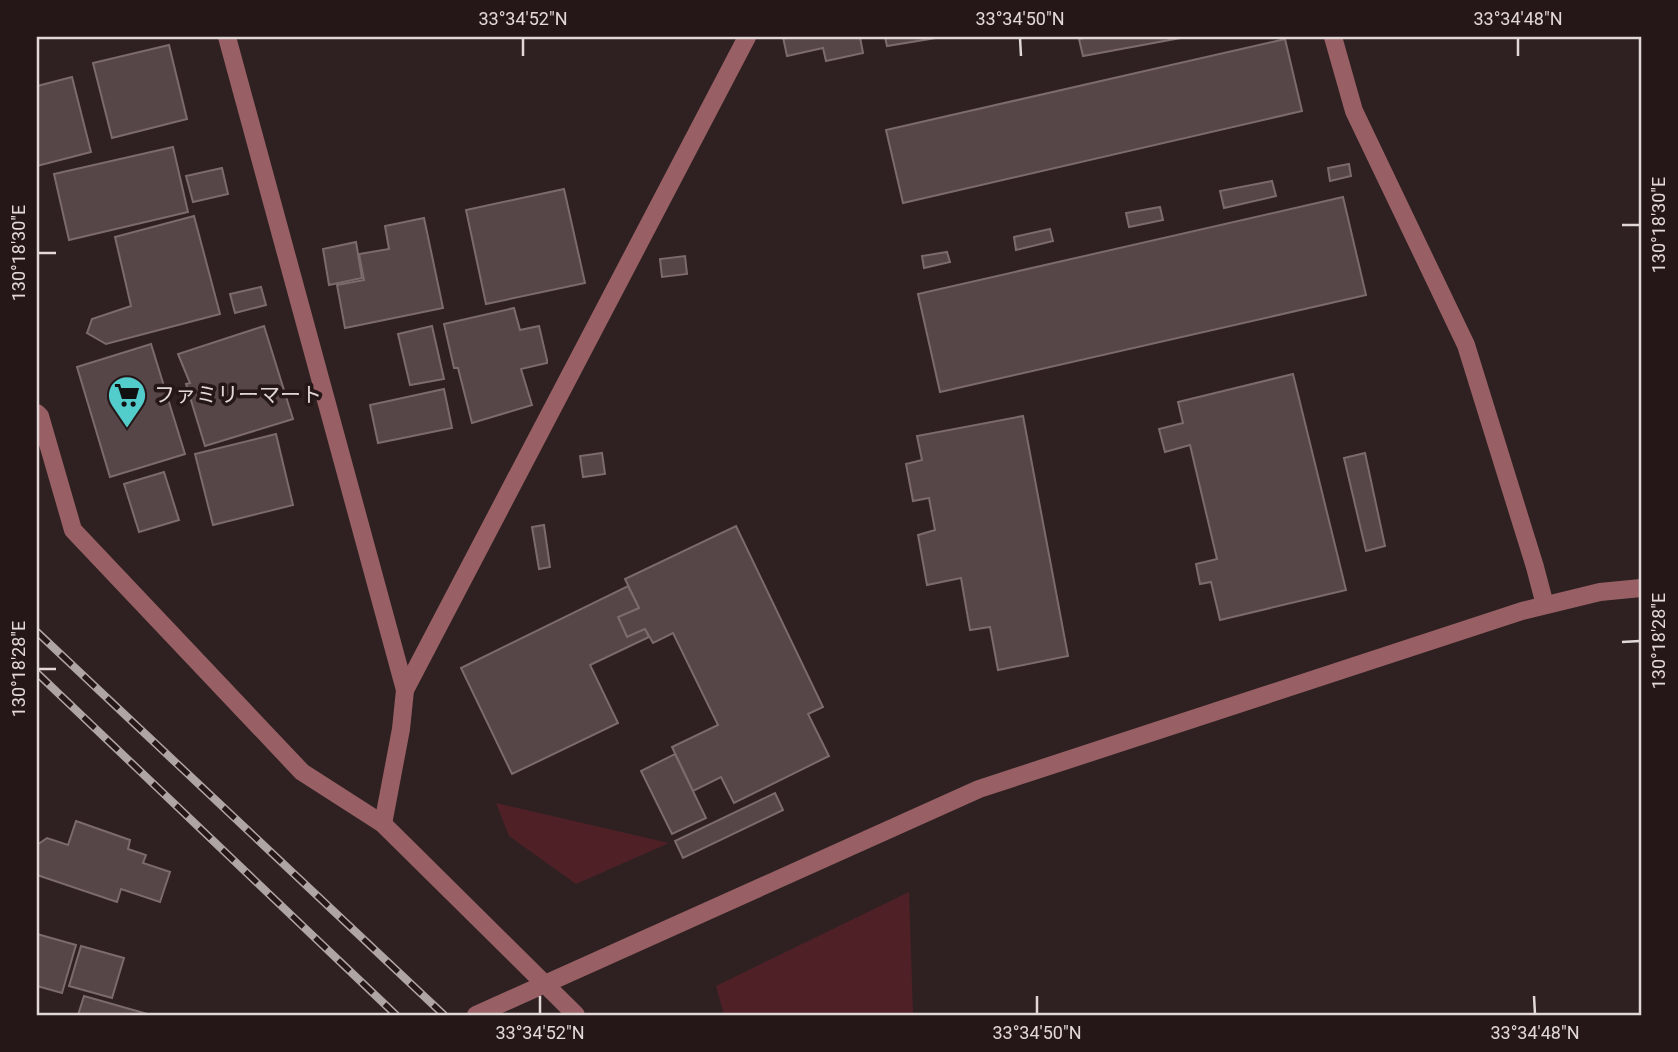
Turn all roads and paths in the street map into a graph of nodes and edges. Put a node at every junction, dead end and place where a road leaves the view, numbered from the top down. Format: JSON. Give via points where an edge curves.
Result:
{"nodes":[{"id":1,"x":227,"y":37,"type":"edge"},
{"id":2,"x":747,"y":37,"type":"edge"},
{"id":3,"x":1333,"y":37,"type":"edge"},
{"id":4,"x":37,"y":413,"type":"edge"},
{"id":5,"x":1641,"y":588,"type":"edge"},
{"id":6,"x":1545,"y":605,"type":"junction"},
{"id":7,"x":405,"y":690,"type":"junction"},
{"id":8,"x":383,"y":824,"type":"junction"},
{"id":9,"x":544,"y":984,"type":"junction"},
{"id":10,"x":476,"y":1015,"type":"edge"},
{"id":11,"x":576,"y":1015,"type":"edge"}],
"edges":[{"from":1,"to":7,"type":"street"},
{"from":2,"to":7,"type":"street"},
{"from":3,"to":6,"type":"street","via":[[1354,111],[1466,345]]},
{"from":4,"to":8,"type":"street","via":[[73,530],[302,772]]},
{"from":5,"to":6,"type":"street"},
{"from":6,"to":9,"type":"street","via":[[979,789]]},
{"from":7,"to":8,"type":"street"},
{"from":8,"to":9,"type":"street"},
{"from":9,"to":10,"type":"street"},
{"from":9,"to":11,"type":"street"}]}
